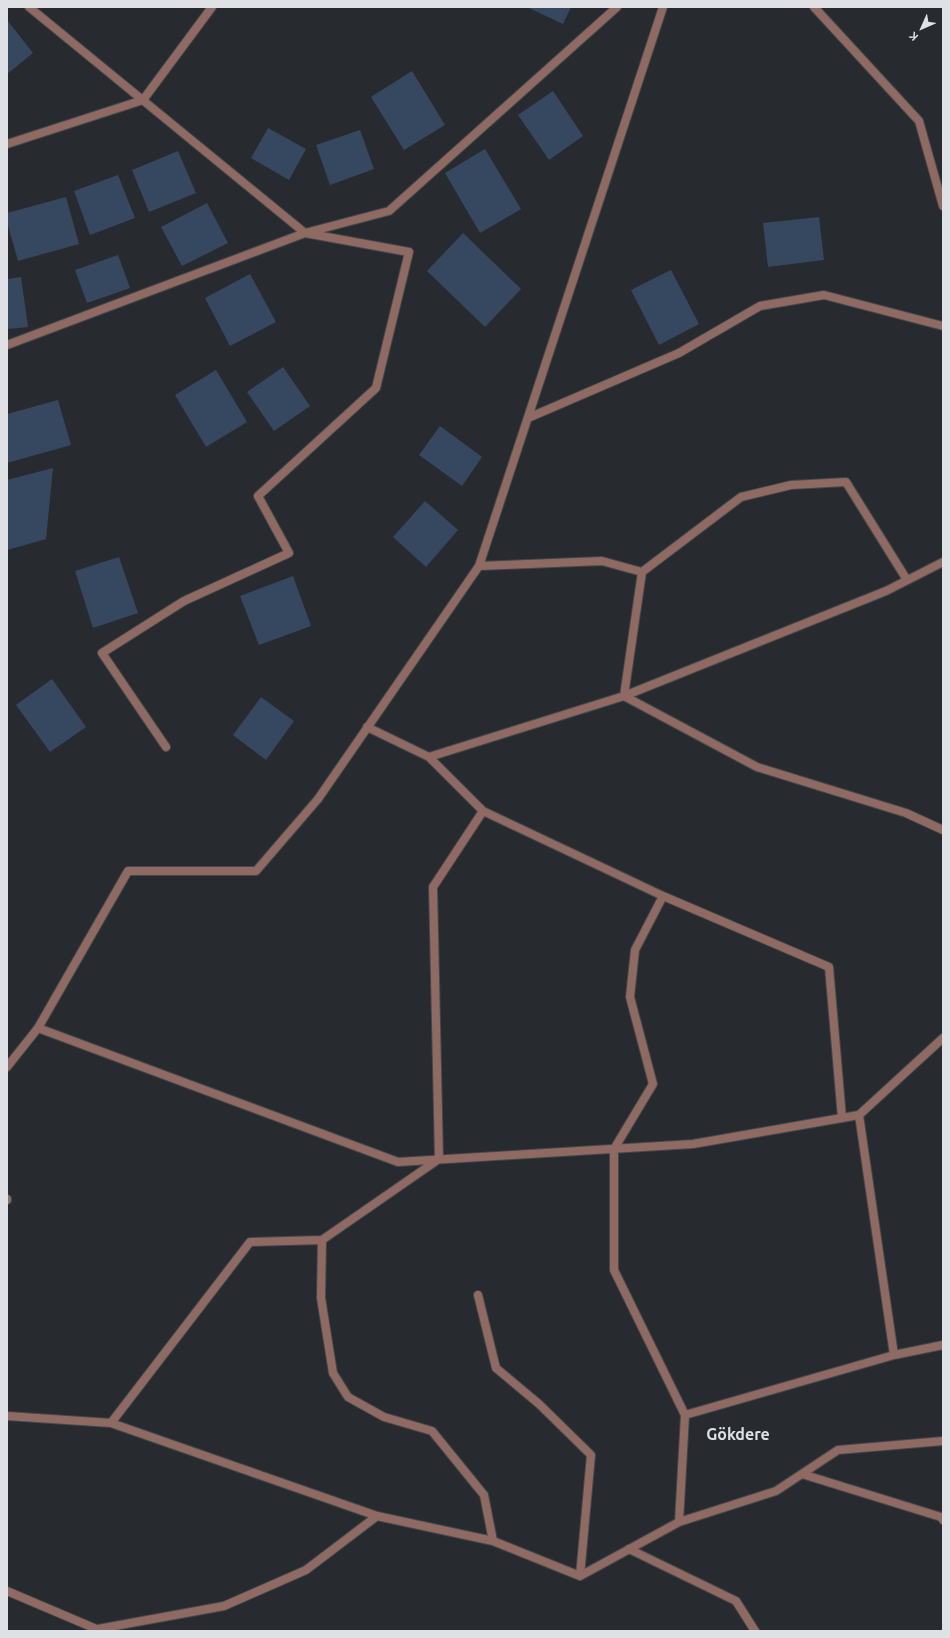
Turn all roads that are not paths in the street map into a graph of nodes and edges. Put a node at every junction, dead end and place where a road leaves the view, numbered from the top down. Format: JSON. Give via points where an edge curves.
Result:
{"nodes":[{"id":1,"x":29,"y":7,"type":"edge"},
{"id":2,"x":212,"y":7,"type":"edge"},
{"id":3,"x":617,"y":7,"type":"edge"},
{"id":4,"x":663,"y":7,"type":"edge"},
{"id":5,"x":814,"y":7,"type":"edge"},
{"id":6,"x":143,"y":100,"type":"junction"},
{"id":7,"x":7,"y":144,"type":"edge"},
{"id":8,"x":943,"y":206,"type":"edge"},
{"id":9,"x":306,"y":233,"type":"junction"},
{"id":10,"x":943,"y":326,"type":"edge"},
{"id":11,"x":7,"y":345,"type":"edge"},
{"id":12,"x":528,"y":418,"type":"junction"},
{"id":13,"x":943,"y":562,"type":"edge"},
{"id":14,"x":479,"y":566,"type":"junction"},
{"id":15,"x":642,"y":572,"type":"junction"},
{"id":16,"x":907,"y":580,"type":"junction"},
{"id":17,"x":624,"y":696,"type":"junction"},
{"id":18,"x":367,"y":728,"type":"junction"},
{"id":19,"x":166,"y":748,"type":"dead end"},
{"id":20,"x":429,"y":757,"type":"junction"},
{"id":21,"x":483,"y":811,"type":"junction"},
{"id":22,"x":943,"y":830,"type":"edge"},
{"id":23,"x":663,"y":896,"type":"junction"},
{"id":24,"x":38,"y":1028,"type":"junction"},
{"id":25,"x":943,"y":1038,"type":"edge"},
{"id":26,"x":7,"y":1067,"type":"edge"},
{"id":27,"x":859,"y":1115,"type":"junction"},
{"id":28,"x":842,"y":1118,"type":"junction"},
{"id":29,"x":614,"y":1149,"type":"junction"},
{"id":30,"x":439,"y":1159,"type":"junction"},
{"id":31,"x":322,"y":1240,"type":"junction"},
{"id":32,"x":478,"y":1295,"type":"dead end"},
{"id":33,"x":943,"y":1345,"type":"edge"},
{"id":34,"x":894,"y":1355,"type":"junction"},
{"id":35,"x":685,"y":1415,"type":"junction"},
{"id":36,"x":7,"y":1416,"type":"edge"},
{"id":37,"x":111,"y":1423,"type":"junction"},
{"id":38,"x":943,"y":1441,"type":"edge"},
{"id":39,"x":802,"y":1474,"type":"junction"},
{"id":40,"x":377,"y":1516,"type":"junction"},
{"id":41,"x":943,"y":1520,"type":"edge"},
{"id":42,"x":679,"y":1522,"type":"junction"},
{"id":43,"x":493,"y":1541,"type":"junction"},
{"id":44,"x":629,"y":1549,"type":"junction"},
{"id":45,"x":580,"y":1576,"type":"junction"},
{"id":46,"x":7,"y":1591,"type":"edge"},
{"id":47,"x":100,"y":1630,"type":"edge"},
{"id":48,"x":755,"y":1631,"type":"edge"}],
"edges":[{"from":1,"to":6,"type":"street"},
{"from":2,"to":6,"type":"street"},
{"from":3,"to":9,"type":"street","via":[[388,211]]},
{"from":4,"to":12,"type":"street"},
{"from":5,"to":8,"type":"street","via":[[919,121]]},
{"from":6,"to":7,"type":"street"},
{"from":6,"to":9,"type":"street"},
{"from":9,"to":11,"type":"street"},
{"from":9,"to":19,"type":"street","via":[[409,252],[376,388],[258,496],[289,553],[184,601],[102,652]]},
{"from":10,"to":12,"type":"street","via":[[824,295],[760,306],[679,353]]},
{"from":12,"to":14,"type":"street"},
{"from":13,"to":16,"type":"street"},
{"from":14,"to":15,"type":"street","via":[[602,561]]},
{"from":14,"to":18,"type":"street"},
{"from":15,"to":16,"type":"street","via":[[741,497],[791,485],[846,482]]},
{"from":15,"to":17,"type":"street"},
{"from":16,"to":17,"type":"street","via":[[886,591]]},
{"from":17,"to":20,"type":"street"},
{"from":17,"to":22,"type":"street","via":[[757,767],[906,813]]},
{"from":18,"to":20,"type":"street"},
{"from":18,"to":24,"type":"street","via":[[318,799],[256,871],[128,871]]},
{"from":20,"to":21,"type":"street"},
{"from":21,"to":23,"type":"street"},
{"from":21,"to":30,"type":"street","via":[[433,887]]},
{"from":23,"to":28,"type":"street","via":[[829,967]]},
{"from":23,"to":29,"type":"street","via":[[635,950],[630,996],[653,1084]]},
{"from":24,"to":26,"type":"street"},
{"from":24,"to":30,"type":"street","via":[[398,1162]]},
{"from":25,"to":27,"type":"street"},
{"from":27,"to":28,"type":"street"},
{"from":27,"to":34,"type":"street"},
{"from":28,"to":29,"type":"street","via":[[693,1144]]},
{"from":29,"to":30,"type":"street"},
{"from":29,"to":35,"type":"street","via":[[614,1270]]},
{"from":30,"to":31,"type":"street"},
{"from":31,"to":37,"type":"street","via":[[250,1242]]},
{"from":31,"to":43,"type":"street","via":[[321,1298],[333,1374],[348,1397],[384,1417],[432,1431],[484,1495]]},
{"from":32,"to":45,"type":"street","via":[[496,1368],[539,1404],[591,1455]]},
{"from":33,"to":34,"type":"street"},
{"from":34,"to":35,"type":"street"},
{"from":35,"to":42,"type":"street"},
{"from":36,"to":37,"type":"street"},
{"from":37,"to":40,"type":"street"},
{"from":38,"to":39,"type":"street","via":[[838,1450]]},
{"from":39,"to":41,"type":"street","via":[[941,1517]]},
{"from":39,"to":42,"type":"street","via":[[776,1491]]},
{"from":40,"to":43,"type":"street"},
{"from":40,"to":47,"type":"street","via":[[306,1570],[224,1606]]},
{"from":42,"to":44,"type":"street"},
{"from":43,"to":45,"type":"street"},
{"from":44,"to":45,"type":"street"},
{"from":44,"to":48,"type":"street","via":[[736,1601]]},
{"from":46,"to":47,"type":"street"}]}
